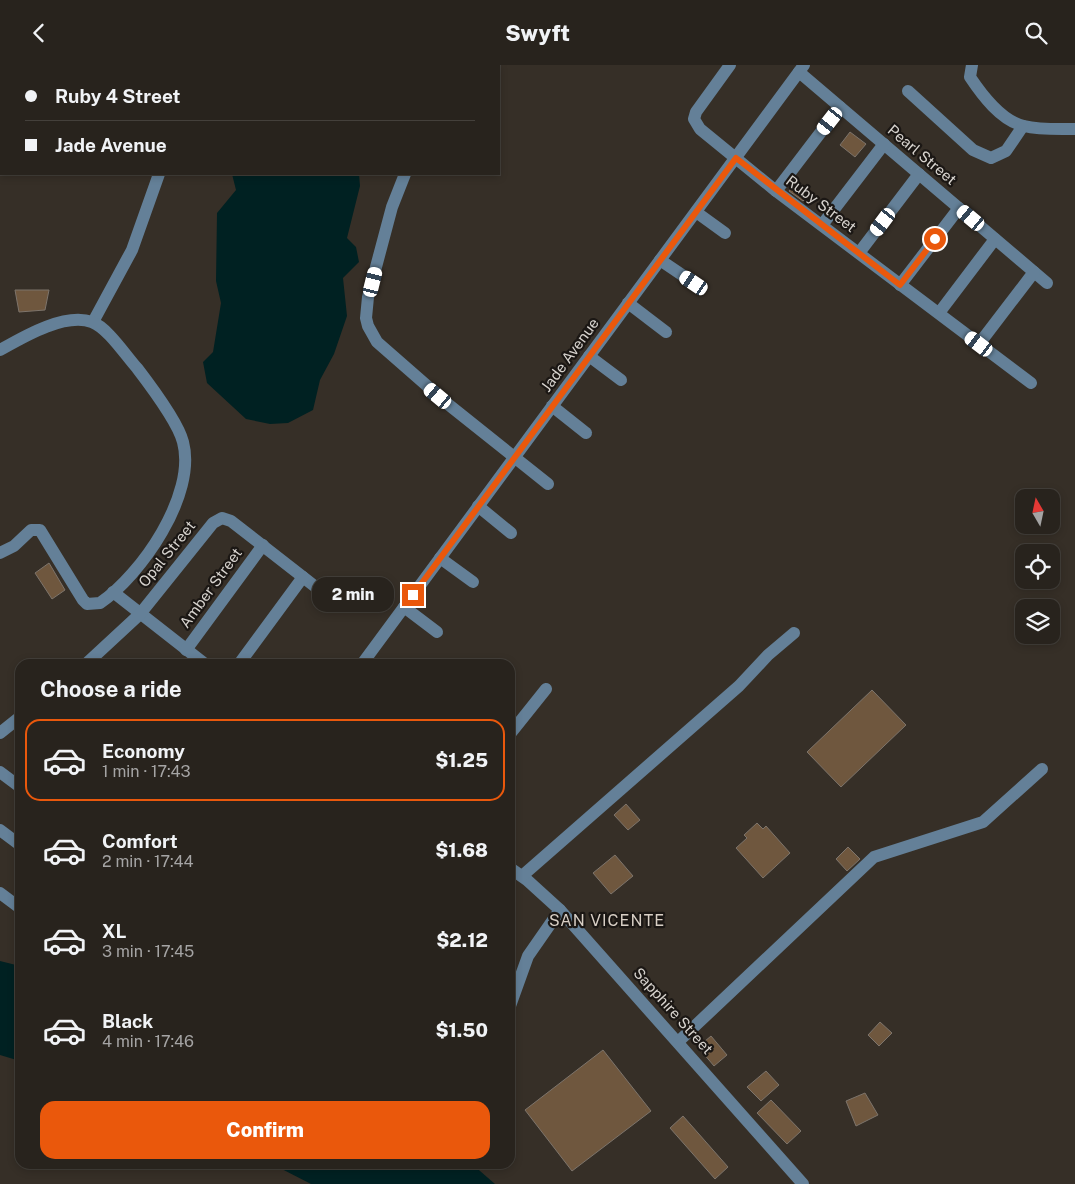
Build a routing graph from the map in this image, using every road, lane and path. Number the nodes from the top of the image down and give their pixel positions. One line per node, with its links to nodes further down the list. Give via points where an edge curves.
1 (730, 65): 9 (street, Ruby Street, via 702,101 694,119 700,129)
2 (972, 65): 6 (street, via 970,77 979,90 990,103)
3 (802, 69): 5 (street, Pearl Street); 9 (street, Jade Avenue)
4 (908, 91): 6 (street, via 973,150 991,158 1006,151)
5 (840, 107): 8 (street, Pearl Street); 13 (street)
6 (1023, 126): 7 (street)
7 (1075, 129)
8 (884, 144): 10 (street, Pearl Street); 16 (street)
9 (736, 158): 13 (street, Ruby Street); 15 (street, Jade Avenue)
10 (919, 174): 14 (street, Pearl Street); 19 (street)
11 (158, 175): 27 (street, via 132,250)
12 (405, 175): 36 (street, via 392,207 368,297 368,326 377,341 415,377)
13 (776, 191): 16 (street, Ruby Street)
14 (959, 208): 18 (street, Pearl Street); 24 (street)
15 (696, 212): 17 (street); 20 (street, Jade Avenue)
16 (822, 225): 19 (street, Ruby Street)
17 (725, 233)
18 (996, 239): 21 (street, Pearl Street); 26 (street)
19 (859, 253): 24 (street, Ruby Street)
20 (660, 260): 22 (street); 25 (street, Jade Avenue)
21 (1034, 272): 23 (street, Pearl Street); 29 (street)
22 (694, 283)
23 (1047, 283)
24 (900, 285): 26 (street, Ruby Street)
25 (628, 303): 28 (street); 31 (street, Jade Avenue)
26 (939, 313): 29 (street, Ruby Street)
27 (93, 322): 30 (street, via 58,323); 45 (street, via 144,377 179,433 185,459 184,480 167,521 150,549)
28 (666, 333)
29 (979, 344): 33 (street, Ruby Street)
30 (0, 350)
31 (589, 356): 32 (street); 34 (street, Jade Avenue)
32 (621, 380)
33 (1032, 383)
34 (552, 407): 35 (street); 36 (street, Jade Avenue)
35 (586, 433)
36 (514, 458): 37 (street); 38 (street, Jade Avenue)
37 (548, 484)
38 (478, 506): 39 (street); 42 (street, Jade Avenue)
39 (511, 533)
40 (262, 545): 43 (street); 48 (street, Opal Street, via 231,521 222,518 213,523); 51 (street, Amber Street)
41 (0, 553): 45 (street, via 14,546 31,529 40,530 87,604 100,603)
42 (440, 558): 44 (street); 47 (street, Jade Avenue)
43 (303, 577): 46 (street); 54 (street)
44 (472, 582)
45 (113, 592): 48 (street)
46 (326, 595)
47 (404, 607): 49 (street); 55 (street, Jade Avenue)
48 (140, 614): 51 (street); 52 (street, Opal Street)
49 (437, 632)
50 (794, 633): 66 (street, via 739,686)
51 (186, 649): 53 (street)
52 (94, 659)
53 (199, 659)
54 (244, 659)
55 (370, 659)
56 (546, 689): 58 (street)
57 (15, 725): 59 (street)
58 (515, 728)
59 (0, 733)
60 (1042, 769): 71 (street, via 983,822 874,857)
61 (0, 772): 62 (street)
62 (15, 783)
63 (0, 830): 64 (street)
64 (15, 841)
65 (515, 871): 66 (street, Sapphire Street)
66 (522, 876): 69 (street, Sapphire Street)
67 (0, 893): 68 (street)
68 (15, 904)
69 (560, 910): 70 (street, via 528,956); 71 (street, Sapphire Street)
70 (515, 992)
71 (679, 1041): 72 (street, Sapphire Street)
72 (803, 1184)

